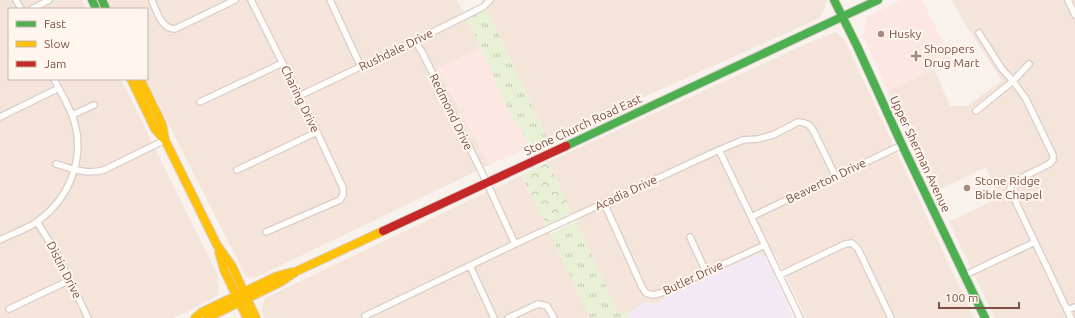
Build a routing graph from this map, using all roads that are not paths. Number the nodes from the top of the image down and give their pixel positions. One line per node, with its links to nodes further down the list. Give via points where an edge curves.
1 (49, 0): 10 (street)
2 (235, 0): 9 (street, via 175,29 170,29 162,23)
3 (251, 0): 15 (street, Charing Drive)
4 (331, 0): 17 (street)
5 (490, 0): 14 (street, Rushdale Drive, via 483,7)
6 (834, 0): 12 (main road, Upper Sherman Avenue)
7 (878, 0): 12 (main road, Stone Church Road East)
8 (1068, 0): 11 (street)
9 (152, 1)
10 (34, 8)
11 (1075, 15)
12 (842, 17): 31 (main road, Upper Sherman Avenue); 37 (main road, Stone Church Road East)
13 (980, 33): 21 (street)
14 (415, 41): 17 (street, Rushdale Drive); 37 (street, Redmond Drive)
15 (282, 63): 23 (street, Charing Drive); 24 (street)
16 (1029, 64): 21 (street)
17 (361, 67): 23 (street, Rushdale Drive)
18 (55, 80): 22 (street)
19 (131, 80): 30 (main road, via 155,128)
20 (140, 80): 30 (main road, via 162,124)
21 (1012, 81): 26 (street); 44 (street, via 1026,99 1053,154 1053,160 1049,164 1013,182 1010,188)
22 (59, 88): 27 (street); 28 (street)
23 (299, 96): 29 (street, Charing Drive)
24 (200, 102)
25 (94, 105): 27 (street)
26 (976, 111)
27 (72, 115): 34 (street, via 78,145)
28 (0, 116)
29 (317, 132): 35 (street); 41 (street, Charing Drive, via 343,188 343,195 340,200)
30 (165, 140): 34 (street, via 104,170 94,173); 52 (main road, via 217,245 232,266)
31 (902, 145): 36 (street, Beaverton Drive); 50 (main road, Upper Sherman Avenue)
32 (719, 150): 36 (street, Acadia Drive, via 743,140 773,135 798,122 804,123 813,130); 38 (street, Acadia Drive); 39 (street)
33 (56, 164): 34 (street)
34 (75, 169): 40 (street, via 69,186 56,205)
35 (237, 170)
36 (836, 176): 39 (street, Beaverton Drive)
37 (487, 183): 45 (street, Redmond Drive); 52 (main road, Stone Church Road East, via 297,271 277,276)
38 (604, 203): 45 (street, Acadia Drive); 48 (street, Butler Drive, via 646,293 661,293)
39 (751, 217): 46 (street)
40 (37, 222): 42 (street); 51 (street, Distin Drive)
41 (266, 232)
42 (1, 237)
43 (690, 237): 48 (street)
44 (1035, 242): 50 (street); 55 (street)
45 (515, 244): 47 (street, Acadia Drive)
46 (765, 245): 48 (street, Butler Drive); 49 (street)
47 (470, 266): 56 (street, Acadia Drive); 62 (street)
48 (706, 272)
49 (780, 275): 65 (street); 66 (street, via 852,243 858,249)
50 (965, 275): 67 (main road, Upper Sherman Avenue)
51 (70, 280): 54 (street); 57 (street, Distin Drive)
52 (241, 297): 58 (main road, Stone Church Road East, via 202,312); 59 (main road, Stone Church Road East); 60 (main road); 61 (main road)
53 (1075, 306): 55 (street)
54 (9, 309)
55 (1067, 310): 68 (street)
56 (364, 317)
57 (88, 318)
58 (194, 318)
59 (206, 318)
60 (247, 318)
61 (256, 318)
62 (494, 318)
63 (508, 318): 64 (street, via 538,304 547,306)
64 (554, 318)
65 (800, 318)
66 (891, 318)
67 (985, 318)
68 (1071, 318)

